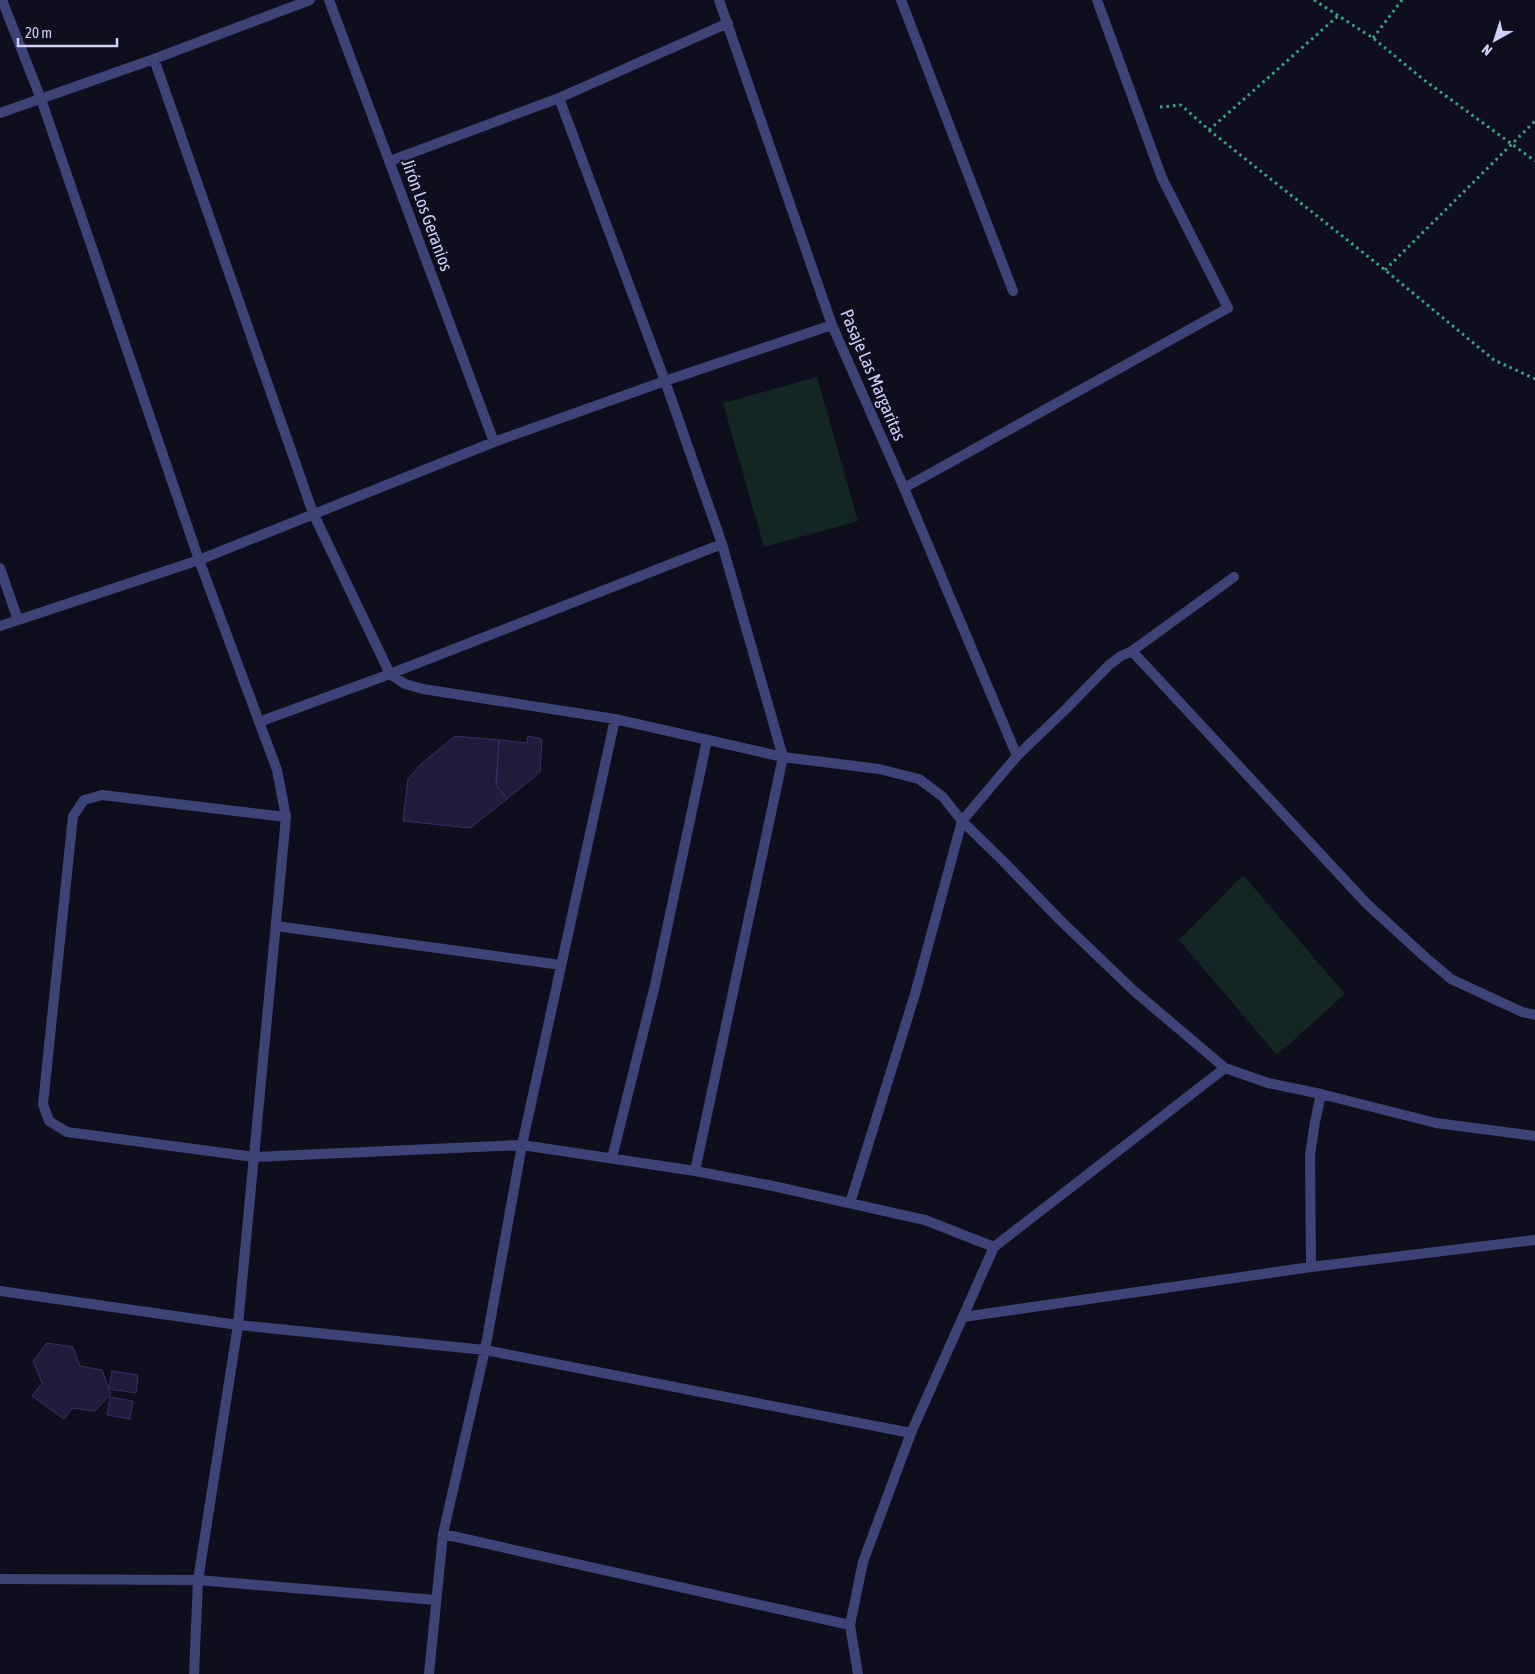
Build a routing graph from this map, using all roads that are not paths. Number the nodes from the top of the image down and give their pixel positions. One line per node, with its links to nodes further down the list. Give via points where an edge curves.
1 (2, 0): 10 (street)
2 (310, 0): 8 (street)
3 (329, 0): 12 (street, Jirón Los Geranios)
4 (719, 0): 7 (street, Pasaje Las Margaritas)
5 (901, 0): 13 (street)
6 (1097, 0): 17 (street, via 1162,178 1228,308)
7 (728, 23): 9 (street); 14 (street, Pasaje Las Margaritas)
8 (154, 59): 10 (street); 18 (street)
9 (559, 98): 12 (street); 15 (street)
10 (41, 99): 11 (street); 20 (street)
11 (0, 113)
12 (390, 161): 16 (street, Jirón Los Geranios)
13 (1013, 291)
14 (832, 325): 15 (street); 17 (street, Pasaje Las Margaritas)
15 (665, 381): 16 (street); 19 (street)
16 (494, 442): 18 (street)
17 (904, 488): 30 (street, Pasaje Las Margaritas)
18 (313, 513): 20 (street); 26 (street)
19 (722, 544): 26 (street); 31 (street)
20 (199, 560): 23 (street); 28 (street)
21 (0, 568): 23 (street)
22 (1234, 577): 25 (street)
23 (18, 620): 24 (street)
24 (0, 626)
25 (1132, 651): 30 (street, via 1109,665); 36 (street, via 1367,904 1424,957 1451,979)
26 (390, 674): 27 (street, via 405,684 423,689); 28 (street)
27 (615, 720): 29 (street); 35 (street)
28 (259, 722): 32 (street, via 277,770)
29 (707, 740): 31 (street); 42 (street, via 655,986)
30 (1017, 756): 33 (street)
31 (783, 757): 33 (street, via 879,769 919,779 943,797); 43 (street)
32 (286, 817): 34 (street); 41 (street, via 102,795 84,800 73,816 43,1104 49,1121 67,1132)
33 (962, 821): 37 (street, via 1134,991); 44 (street, via 915,994)
34 (276, 926): 35 (street); 41 (street)
35 (562, 965): 40 (street)
36 (1535, 1015)
37 (1225, 1068): 38 (street, via 1268,1083); 46 (street)
38 (1321, 1094): 39 (street, via 1436,1123); 47 (street, via 1310,1155)
39 (1535, 1136)
40 (522, 1145): 41 (street); 42 (street); 51 (street)
41 (254, 1157): 50 (street)
42 (612, 1158): 43 (street)
43 (695, 1171): 44 (street)
44 (850, 1203): 46 (street, via 926,1220)
45 (1535, 1240): 47 (street)
46 (994, 1247): 49 (street)
47 (1311, 1267): 49 (street)
48 (0, 1291): 50 (street)
49 (963, 1317): 52 (street)
50 (238, 1326): 51 (street); 55 (street)
51 (485, 1350): 52 (street); 53 (street)
52 (911, 1433): 57 (street, via 862,1562)
53 (443, 1534): 56 (street); 57 (street)
54 (0, 1579): 55 (street)
55 (198, 1580): 56 (street); 58 (street)
56 (436, 1600): 59 (street)
57 (850, 1625): 60 (street)
58 (194, 1674)
59 (428, 1674)
60 (858, 1674)

